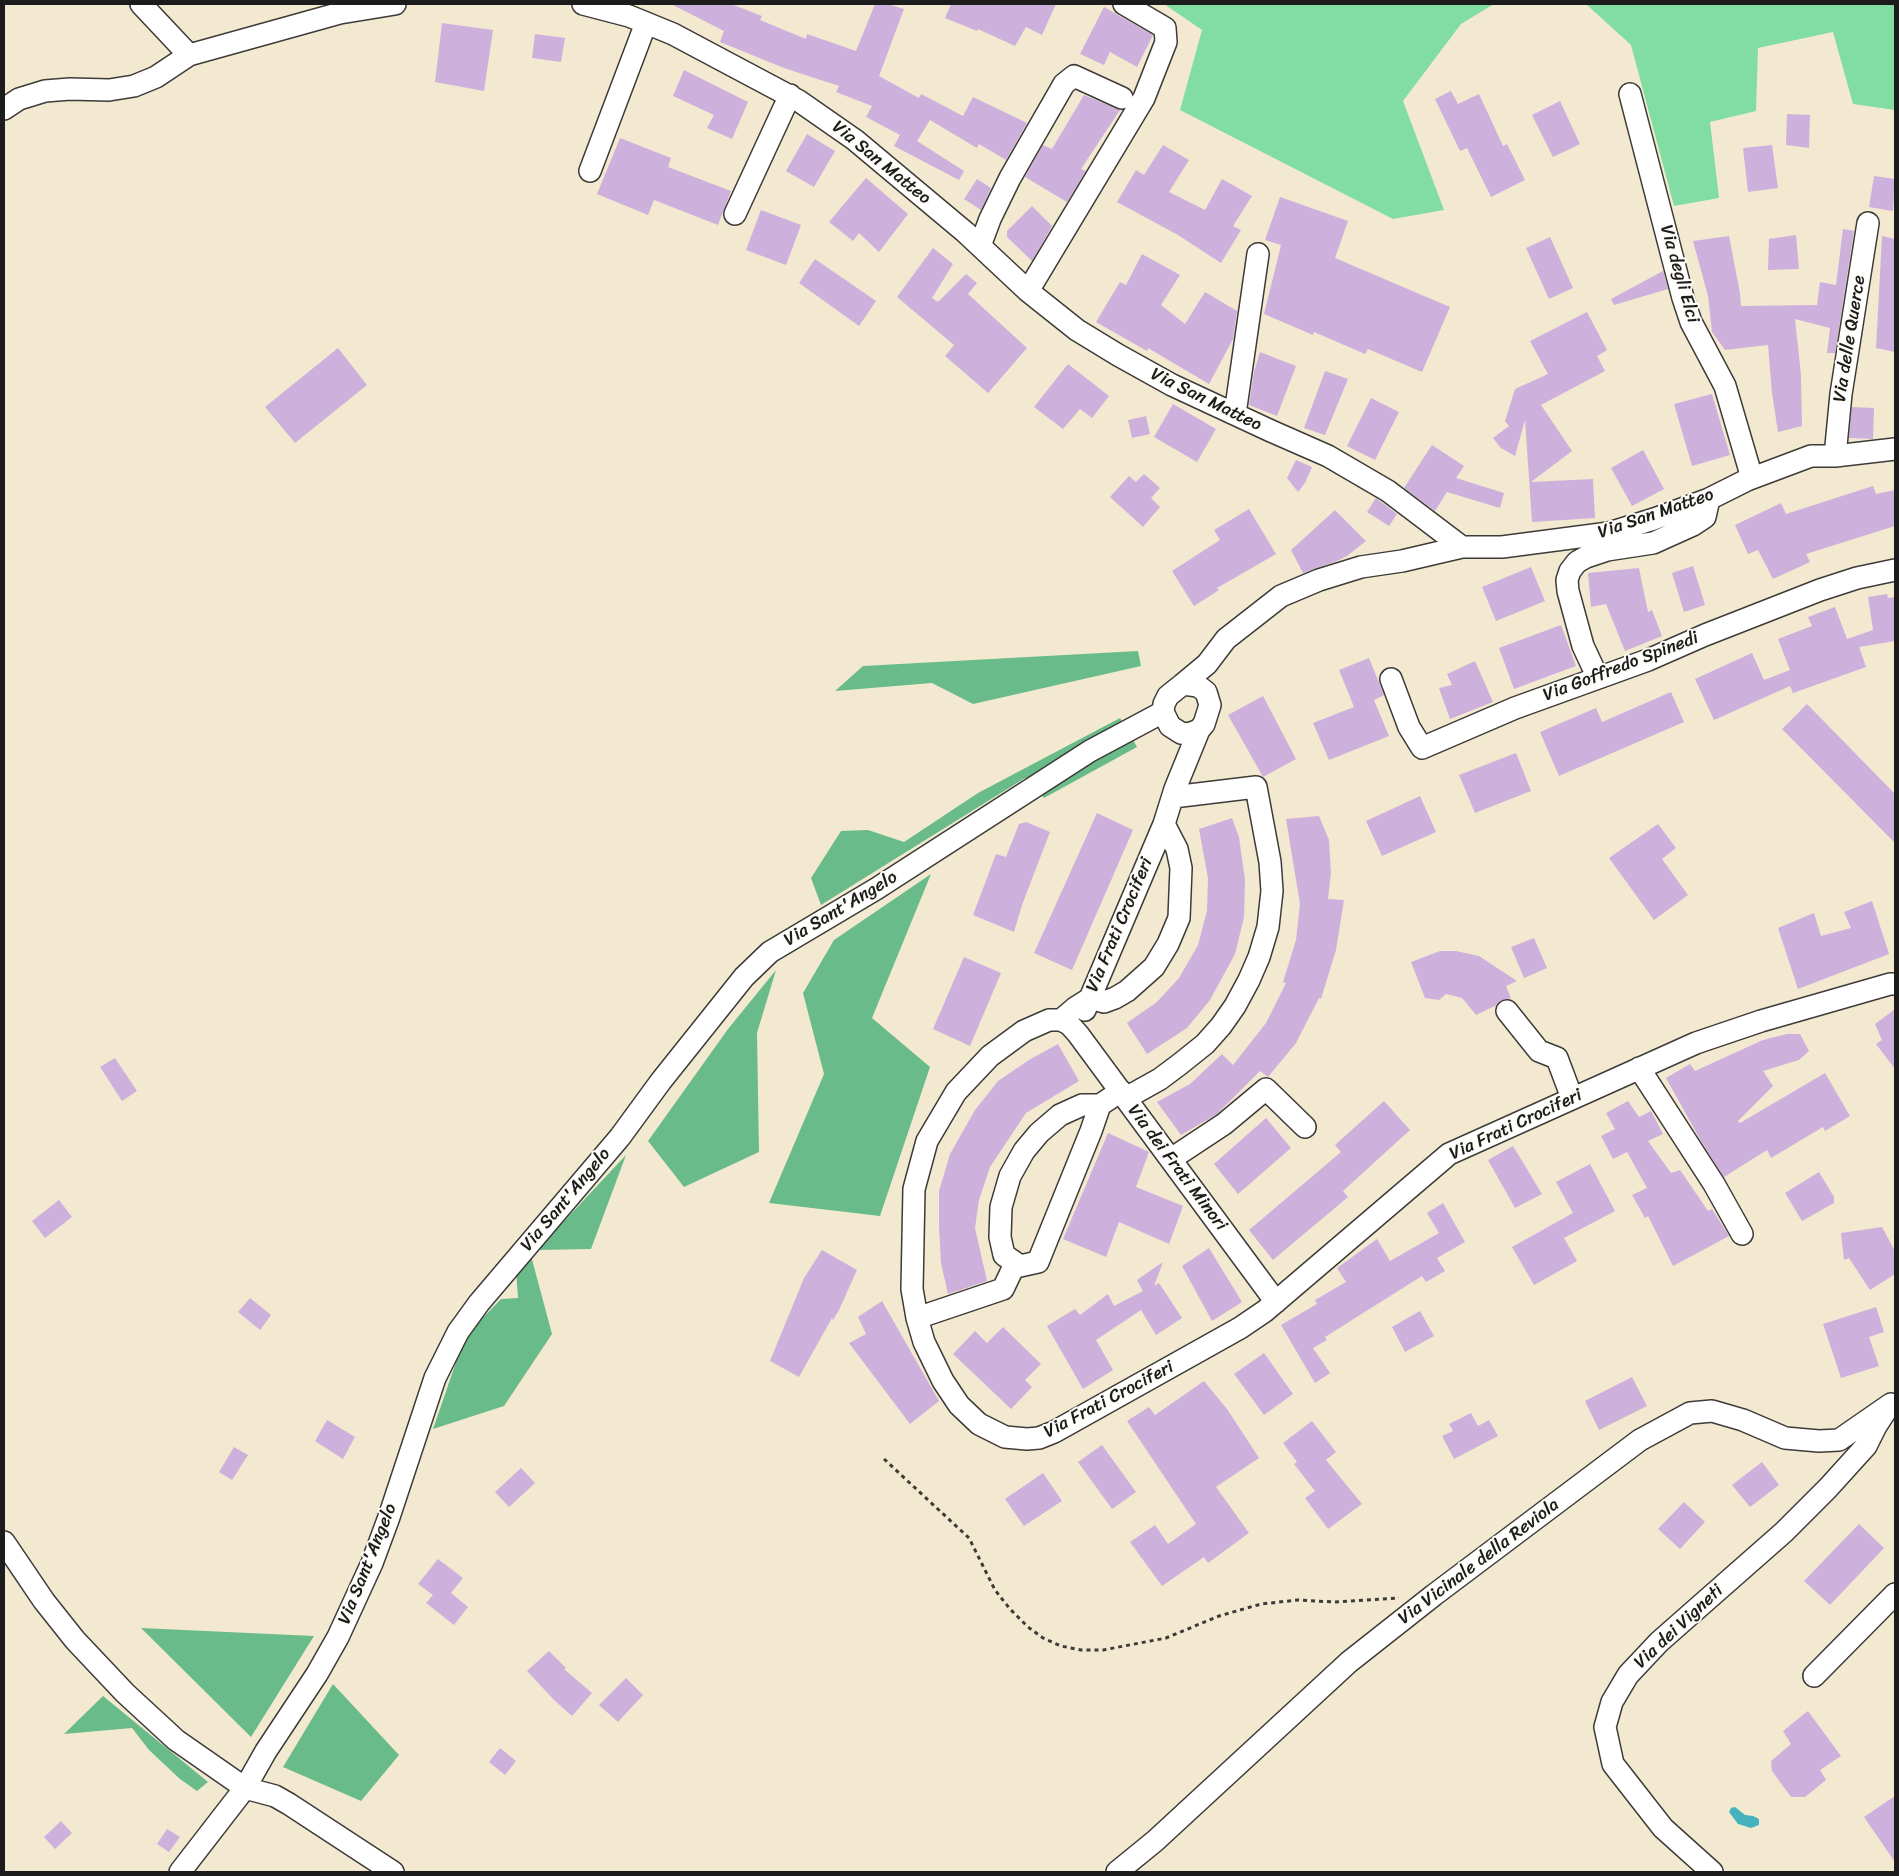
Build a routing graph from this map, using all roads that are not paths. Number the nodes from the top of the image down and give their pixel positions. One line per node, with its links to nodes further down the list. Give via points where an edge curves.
1 (141, 4): 6 (street)
2 (395, 4): 6 (street, via 340,13)
3 (583, 4): 5 (street, Via San Matteo)
4 (1124, 4): 16 (street, via 1165,28 1166,42 1144,98)
5 (646, 22): 8 (street, Via San Matteo); 11 (street)
6 (189, 55): 10 (street, via 156,77 134,86 109,90 45,91)
7 (1630, 94): 20 (street, Via degli Elci, via 1683,298 1691,322 1725,386)
8 (790, 95): 12 (street); 14 (street, Via San Matteo, via 855,140)
9 (1122, 98): 14 (street, via 1074,76 1064,84 1010,178)
10 (4, 109)
11 (590, 171)
12 (735, 214)
13 (1868, 223): 19 (street, Via delle Querce, via 1841,394)
14 (980, 246): 16 (street, Via San Matteo)
15 (1258, 254): 17 (street)
16 (1028, 291): 17 (street, Via San Matteo, via 1097,343 1157,377)
17 (1235, 414): 22 (street, Via San Matteo, via 1328,456 1361,475 1412,508)
18 (1895, 449): 19 (street, Via San Matteo)
19 (1835, 456): 20 (street, Via San Matteo, via 1811,456)
20 (1752, 478): 21 (street, Via San Matteo)
21 (1709, 498): 22 (street, Via San Matteo, via 1654,519 1592,536 1502,548); 25 (street, via 1705,517 1693,525 1653,543 1607,550 1586,557 1570,571 1568,591 1583,646)
22 (1462, 547): 24 (street, via 1361,567 1319,580 1281,596)
23 (1895, 570): 25 (street, Via Goffredo Spinedi, via 1820,590)
24 (1226, 639): 27 (street, via 1207,664); 28 (street, via 1214,665)
25 (1598, 678): 26 (street, Via Goffredo Spinedi, via 1515,708 1422,748 1409,727)
26 (1391, 679)
27 (1183, 684): 28 (street, via 1198,686); 29 (street, via 1168,696)
28 (1209, 697): 30 (street, via 1208,714)
29 (1167, 719): 30 (street, via 1181,734); 31 (street, via 1178,746); 54 (street, Via Sant'Angelo, via 1090,751 770,952 744,978 620,1137 458,1332 435,1378 381,1538 340,1631 317,1674)
30 (1199, 730): 31 (street, Via Frati Crociferi)
31 (1181, 776): 32 (street, Via Frati Crociferi)
32 (1173, 797): 33 (street, Via Frati Crociferi); 40 (street, via 1256,787 1270,862 1272,890 1268,927 1249,980 1221,1026 1205,1044 1160,1079)
33 (1164, 824): 35 (street, Via Frati Crociferi); 35 (street, via 1178,849 1182,895 1179,918 1154,967 1142,978 1115,998 1104,1002)
34 (1895, 984): 39 (street, Via Frati Crociferi, via 1761,1021 1696,1043)
35 (1091, 998): 37 (street, Via Frati Crociferi); 38 (street, via 1080,1020)
36 (1507, 1011): 41 (street, via 1539,1051 1557,1058)
37 (1061, 1020): 38 (street, Via dei Frati Minori); 48 (street, Via Frati Crociferi, via 1049,1020 1024,1031 990,1056 956,1092 927,1141 914,1189 912,1289)
38 (1078, 1034): 40 (street, Via dei Frati Minori)
39 (1639, 1068): 41 (street, Via Frati Crociferi); 45 (street, via 1714,1184)
40 (1123, 1095): 42 (street); 44 (street, Via dei Frati Minori)
41 (1572, 1098): 47 (street, Via Frati Crociferi, via 1449,1154)
42 (1100, 1105): 46 (street, via 1038,1262 1028,1266); 46 (street, via 1082,1105 1060,1115 1024,1151 1010,1176 1001,1207 1000,1237 1004,1255)
43 (1305, 1127): 44 (street, via 1266,1089 1224,1124)
44 (1171, 1159): 47 (street, Via dei Frati Minori)
45 (1742, 1234)
46 (1015, 1264): 48 (street, via 1003,1289)
47 (1276, 1302): 48 (street, Via Frati Crociferi, via 1206,1348 1054,1432 1027,1439 996,1433 979,1424 959,1405 937,1370)
48 (917, 1318)
49 (1893, 1401): 50 (street, Via Vicinale della Reviola); 57 (street, Via Vicinale della Reviola, via 1839,1440 1784,1438 1712,1410 1690,1413 1640,1440 1349,1662 1155,1841)
50 (1876, 1426): 58 (street, Via dei Vigneti, via 1866,1446 1828,1488 1784,1532 1659,1642 1628,1675 1612,1702 1605,1727 1613,1764 1663,1828)
51 (4, 1542): 54 (street, via 75,1640 125,1693 176,1740)
52 (1895, 1594): 53 (street)
53 (1814, 1676)
54 (245, 1788): 55 (street, Via Sant'Angelo); 56 (street, via 275,1796)
55 (180, 1872)
56 (393, 1872)
57 (1117, 1872)
58 (1712, 1872)

